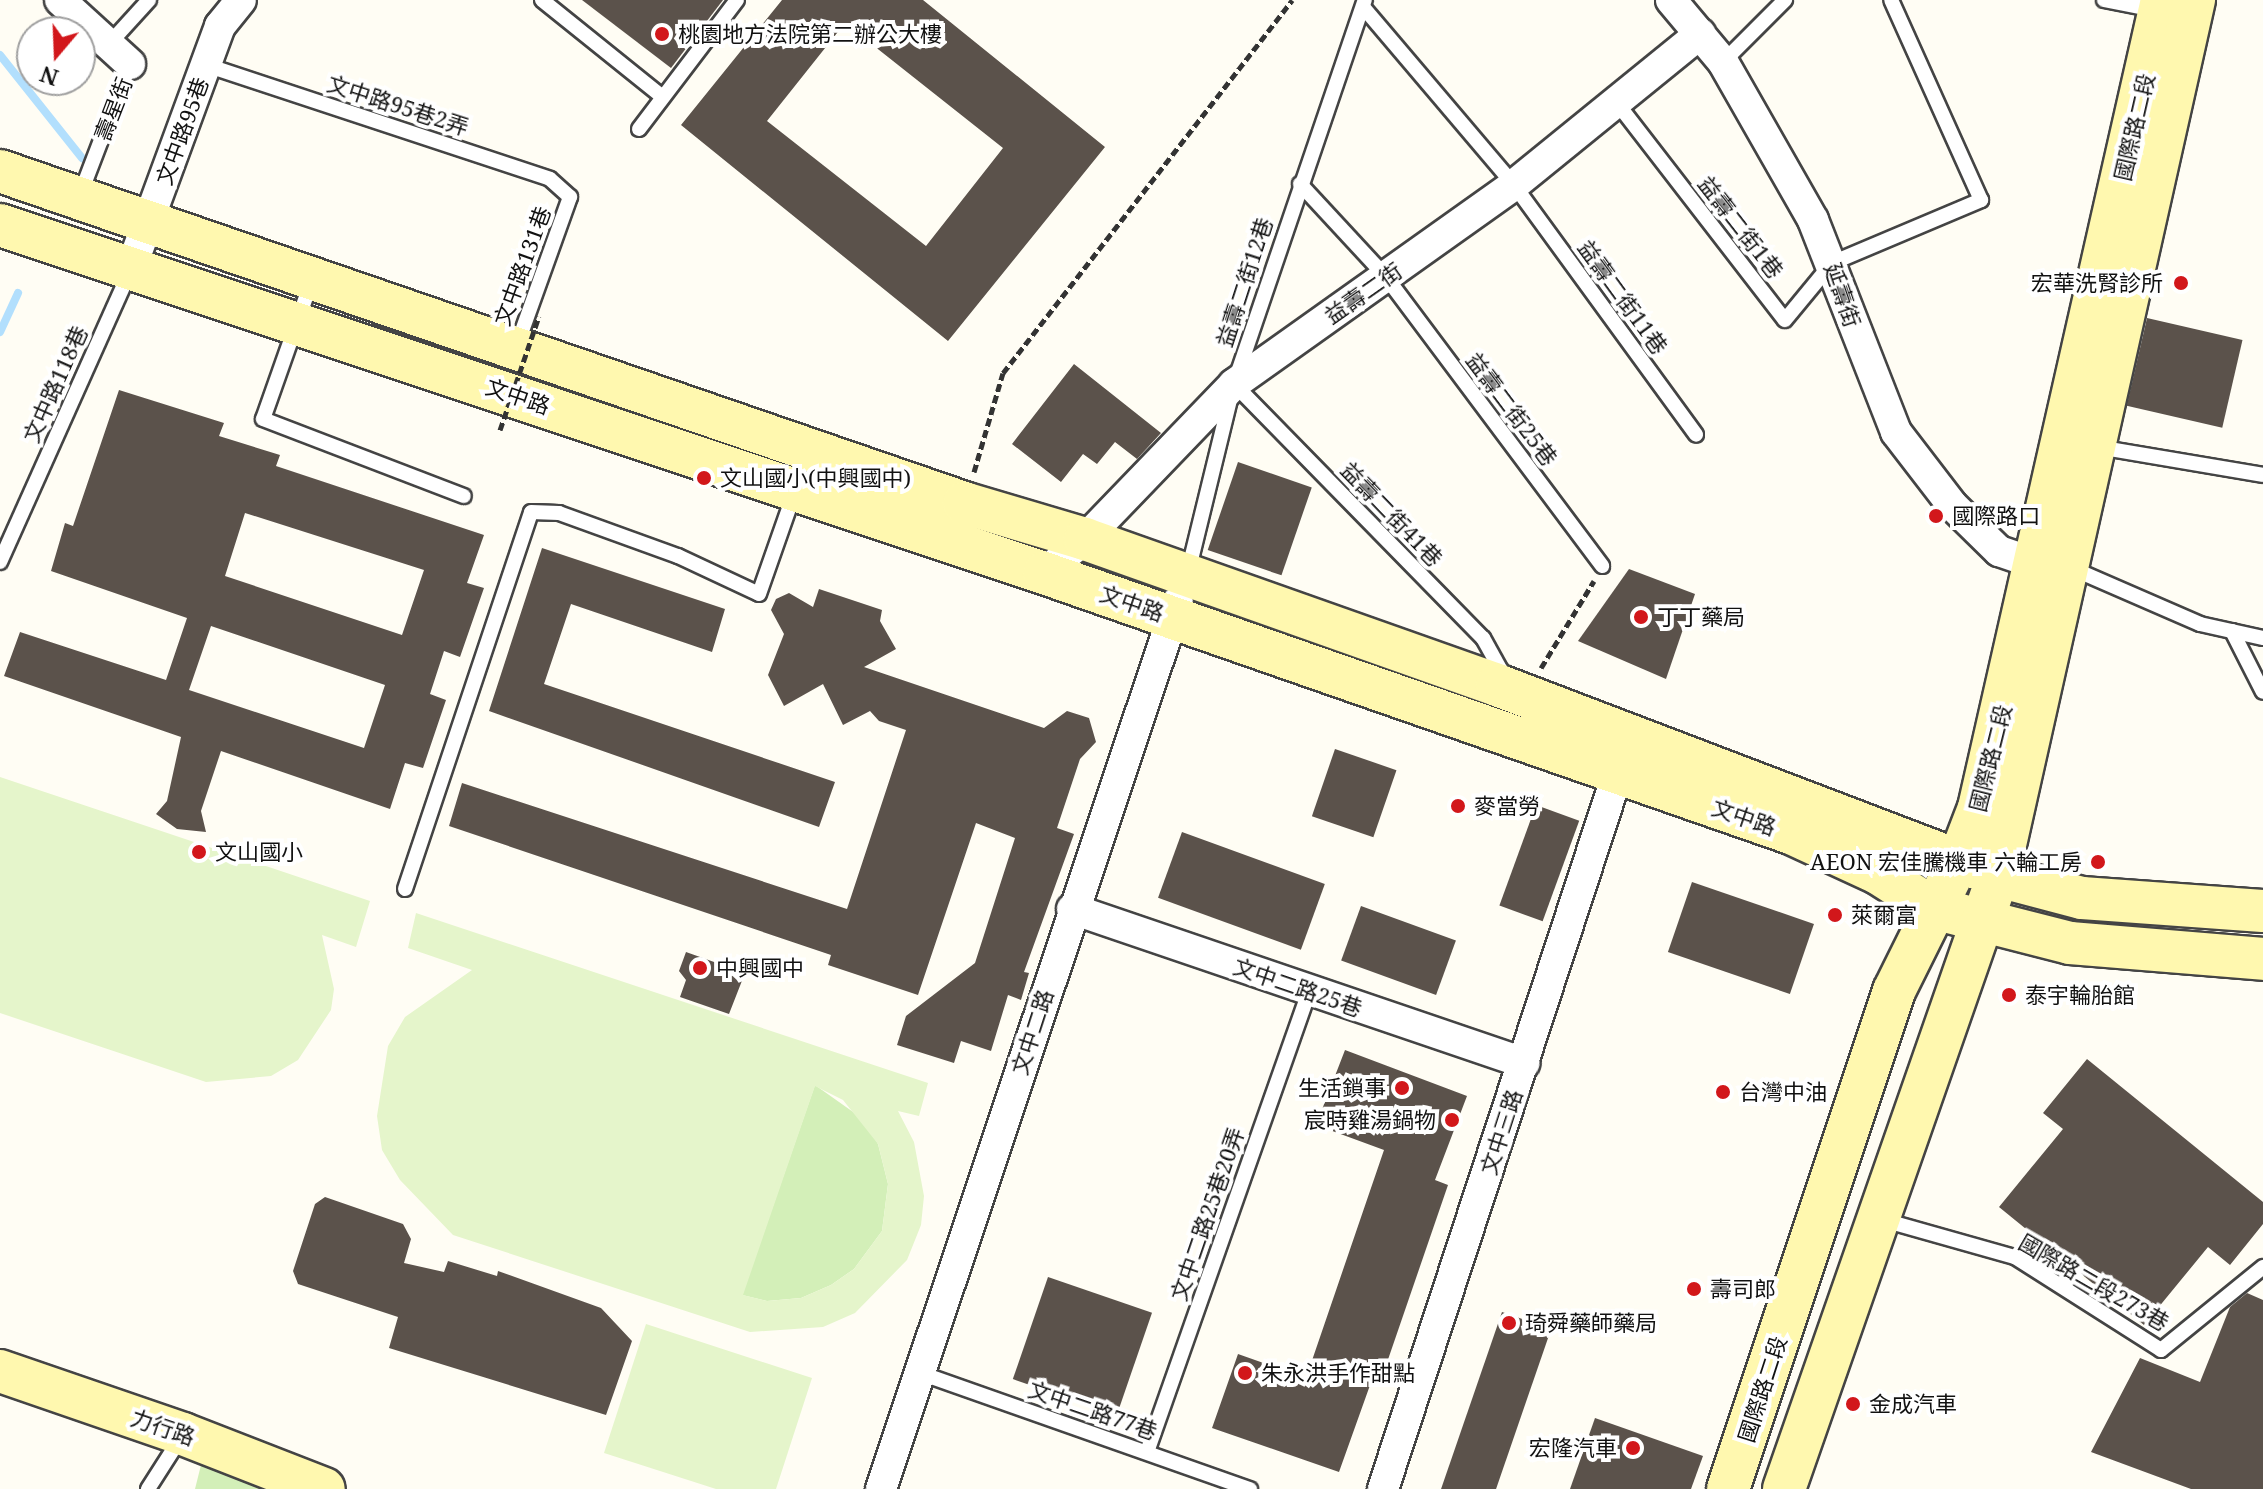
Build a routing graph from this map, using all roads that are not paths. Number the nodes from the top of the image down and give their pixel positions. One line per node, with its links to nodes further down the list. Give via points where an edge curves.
1 (60, 0): 13 (street, 壽星街)
2 (149, 0): 13 (lane)
3 (241, 0): 15 (street, 文中路95巷, via 220,26)
4 (542, 0): 16 (lane)
5 (737, 0): 16 (lane)
6 (1671, 0): 12 (street, 延壽街)
7 (1785, 0): 14 (lane)
8 (1891, 0): 26 (lane, via 1981,200)
9 (2104, 0): 11 (lane)
10 (1364, 4): 20 (lane, 益壽二街12巷); 21 (lane, 益壽二街12巷)
11 (2172, 4): 34 (street, 國際路二段)
12 (1700, 34): 14 (street, 延壽街); 17 (street, 益壽二街)
13 (119, 54): 22 (lane, 壽星街)
14 (1723, 62): 26 (street, 延壽街)
15 (206, 65): 23 (lane, 文中路95巷2弄, via 550,179); 24 (street, 文中路95巷)
16 (660, 95): 18 (lane)
17 (1617, 103): 21 (street, 益壽二街); 26 (lane, 益壽二街1巷, via 1785,320)
18 (639, 129)
19 (0, 171): 22 (street, 文中路)
20 (1300, 184): 28 (lane, 益壽二街25巷); 32 (lane, 益壽二街12巷)
21 (1514, 185): 28 (street, 益壽二街); 33 (lane, 益壽二街11巷)
22 (79, 197): 24 (street, 文中路)
23 (570, 197): 31 (lane, 文中路131巷)
24 (148, 220): 27 (street, 文中路95巷); 29 (street, 文中路)
25 (0, 225): 27 (street, 文中路)
26 (1832, 263): 40 (street, 延壽街, via 1896,432 1952,505 1999,551)
27 (131, 268): 30 (street, 文中路); 39 (lane, 文中路118巷)
28 (1386, 277): 32 (street, 益壽二街); 41 (lane, 益壽二街25巷)
29 (313, 279): 30 (lane); 31 (street, 文中路)
30 (296, 321): 35 (street, 文中路); 37 (lane, via 263,419)
31 (516, 349): 35 (street, 文中路)
32 (1234, 384): 38 (street, 益壽二街); 43 (lane, 益壽二街12巷); 47 (lane, 益壽二街41巷, via 1483,638)
33 (1696, 435)
34 (2080, 444): 36 (lane); 40 (street, 國際路二段)
35 (804, 469): 38 (street, 文中路, via 964,503); 42 (street, 文中路); 52 (lane, via 759,594 678,556 559,513 531,512)
36 (2263, 475)
37 (464, 496)
38 (1085, 539): 42 (street, 益壽二街); 43 (street, 文中路)
39 (0, 562)
40 (2053, 565): 45 (lane, via 2200,624); 50 (street, 國際路二段); 51 (street, 國際路二段)
41 (1602, 566)
42 (1044, 573): 44 (street, 文中路)
43 (1187, 576): 44 (street, 文中二路); 47 (street, 文中路)
44 (1172, 617): 49 (street, 文中路); 54 (street, 文中二路)
45 (2232, 631): 46 (lane); 48 (lane)
46 (2263, 638)
47 (1511, 690): 50 (street, 文中路)
48 (2263, 692)
49 (1617, 775): 53 (street, 文中路, via 1791,833 1878,873); 59 (street, 文中三路)
50 (1959, 860): 51 (street, 文中路); 53 (street, 國際路二段)
51 (1998, 876): 55 (street, 文中路, via 2082,898); 56 (street, 國際路二段)
52 (405, 889)
53 (1933, 908): 56 (street, 文中路); 71 (street, 國際路二段, via 1894,991)
54 (1072, 909): 58 (street, 文中二路25巷); 63 (street, 文中二路)
55 (2263, 911)
56 (1981, 923): 57 (street, 文中路, via 2070,943); 60 (street, 國際路二段)
57 (2263, 959)
58 (1309, 991): 59 (street, 文中二路25巷); 65 (lane, 文中二路25巷20弄)
59 (1524, 1063): 70 (street, 文中三路)
60 (1879, 1219): 61 (lane, 國際路二段273巷, via 2015,1257 2161,1350); 72 (street, 國際路二段)
61 (2263, 1267)
62 (0, 1371): 64 (street, 力行路)
63 (920, 1373): 65 (lane, 文中二路77巷); 68 (street, 文中二路)
64 (183, 1434): 66 (lane); 67 (street, 力行路)
65 (1147, 1452): 69 (lane, 文中二路77巷)
66 (148, 1489)
67 (324, 1489)
68 (881, 1489)
69 (1250, 1489)
70 (1383, 1489)
71 (1728, 1489)
72 (1784, 1489)

